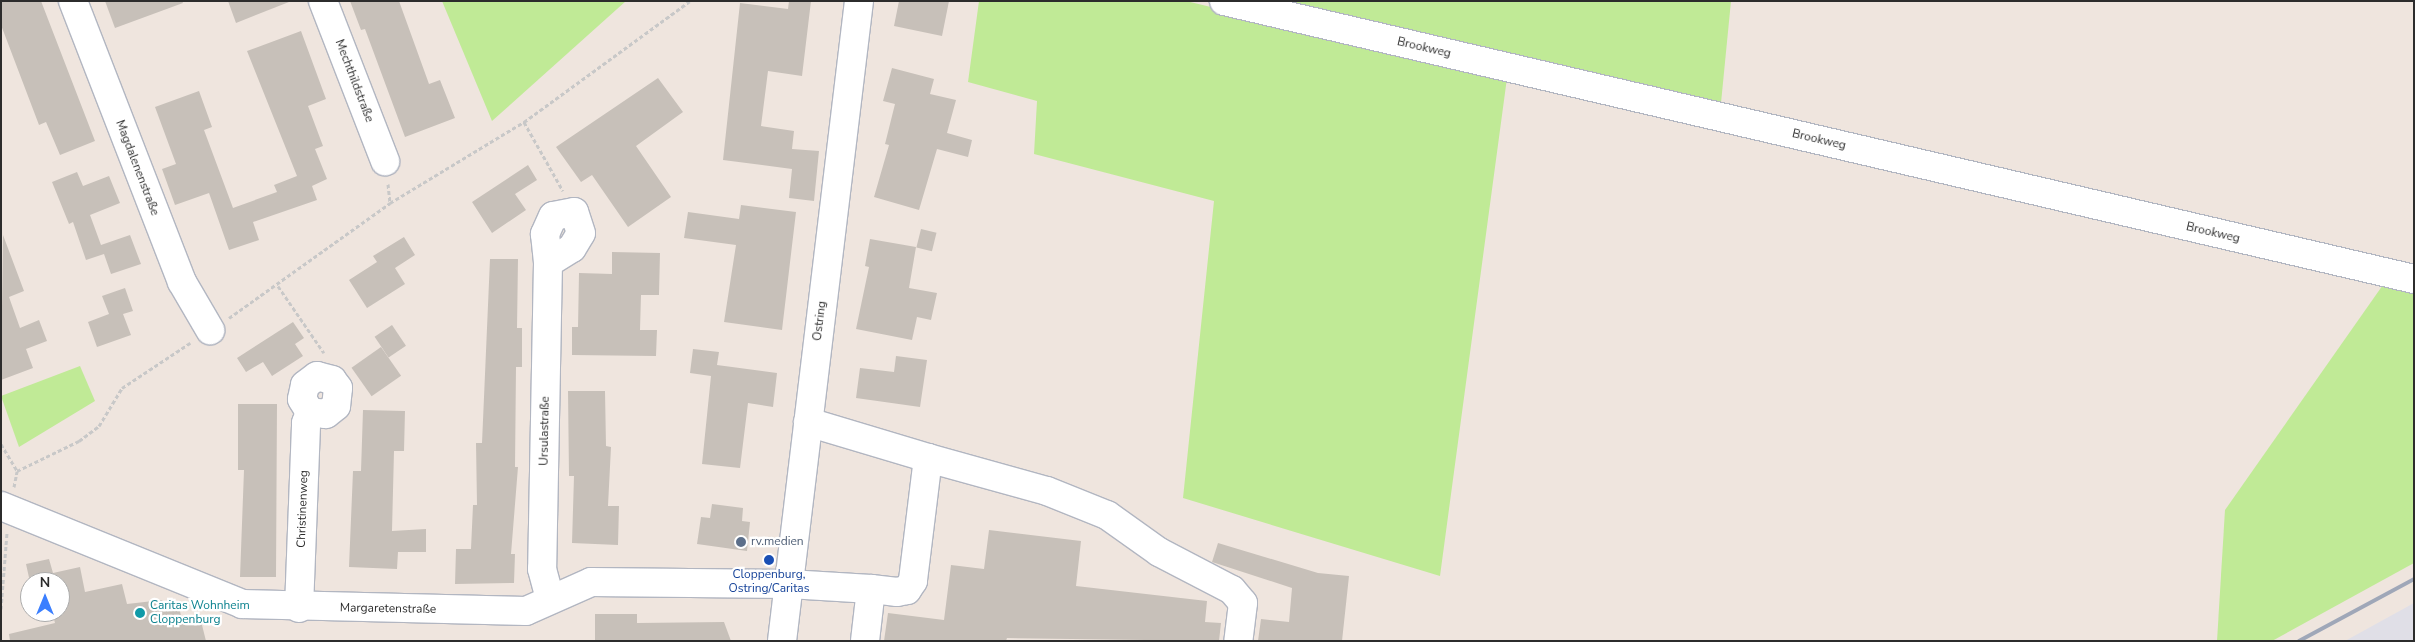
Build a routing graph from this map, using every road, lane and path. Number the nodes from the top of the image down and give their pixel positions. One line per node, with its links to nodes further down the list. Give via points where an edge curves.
1 (73, 1): 11 (street, Magdalenenstraße, via 182,282)
2 (323, 1): 7 (street, Mechthildstraße)
3 (690, 1): 6 (path)
4 (860, 1): 13 (street, Ostring)
5 (1224, 1): 9 (street, Brookweg)
6 (524, 122): 8 (path); 10 (path, via 390,203)
7 (385, 161)
8 (574, 212): 20 (street, Ursulastraße, via 553,216 545,234 548,264 542,569)
9 (2414, 279)
10 (278, 286): 11 (path); 12 (path)
11 (210, 330): 16 (path, via 122,388 98,426 78,441)
12 (327, 368): 21 (street, Christinenweg, via 305,385 302,399 310,412 306,424)
13 (808, 422): 15 (street); 18 (street, Ostring)
14 (1, 444): 16 (path)
15 (928, 458): 19 (street, Margaretenstraße, via 913,581 907,590 897,592); 25 (street, via 1047,491 1107,515 1159,552 1232,590 1243,602)
16 (17, 471): 17 (path)
17 (5, 507): 21 (street, Margaretenstraße, via 223,599 242,604); 22 (path)
18 (789, 584): 19 (street, Margaretenstraße); 20 (street, Margaretenstraße, via 591,582); 23 (street, Ostring)
19 (871, 589): 24 (street)
20 (550, 598): 21 (street, Margaretenstraße, via 526,611)
21 (299, 608)
22 (1, 610)
23 (782, 641)
24 (865, 641)
25 (1238, 641)

